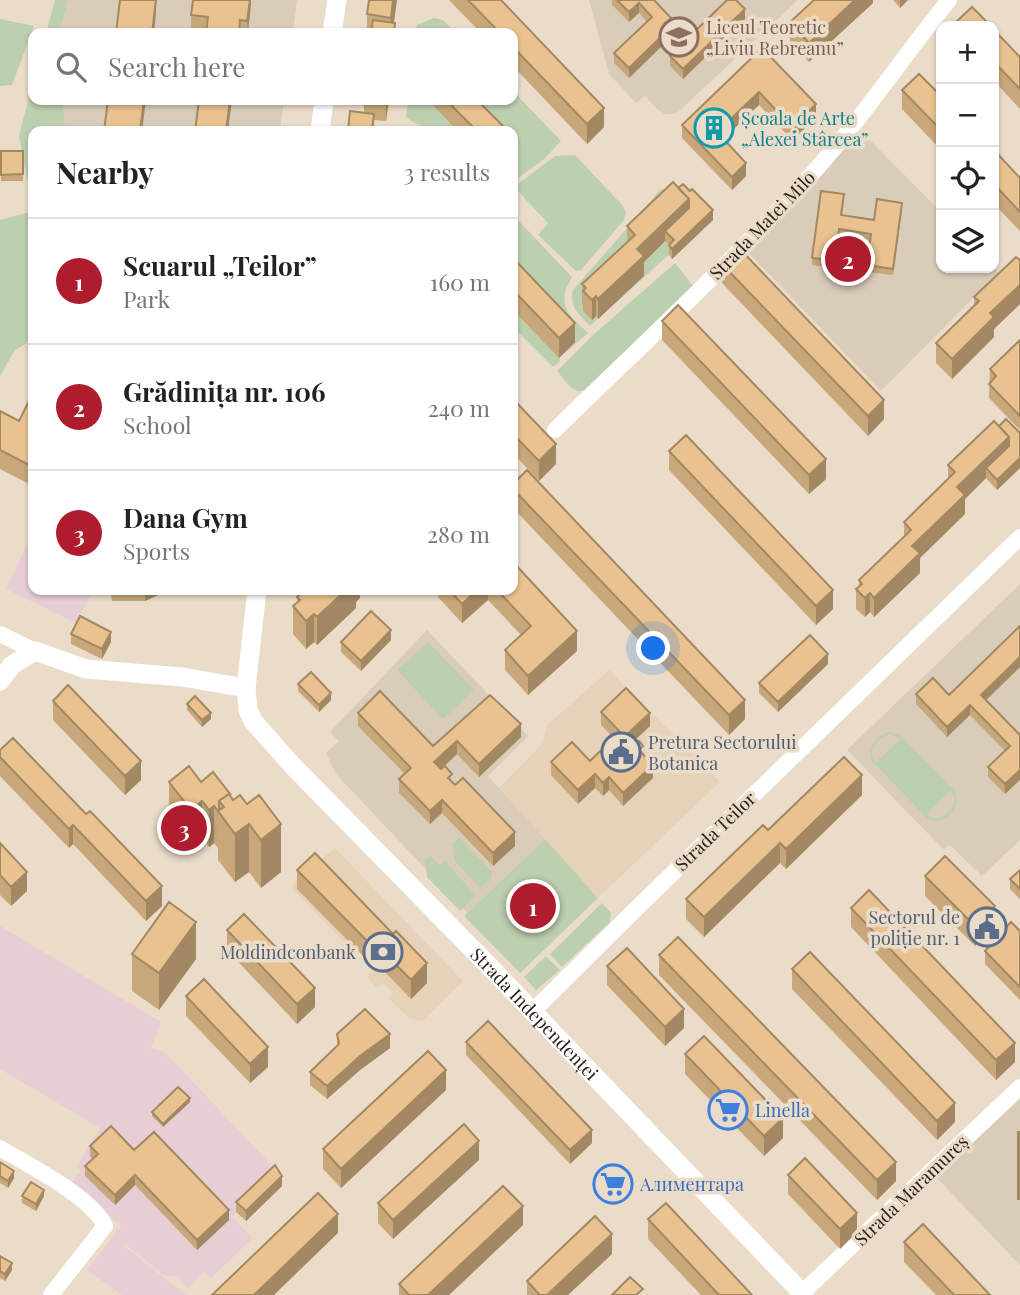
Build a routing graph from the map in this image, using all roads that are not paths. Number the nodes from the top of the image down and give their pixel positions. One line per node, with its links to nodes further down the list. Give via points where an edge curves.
1 (337, 0): 3 (main road)
2 (949, 0): 6 (street, Strada Matei Milo, via 811,175)
3 (333, 28)
4 (323, 105): 5 (main road)
5 (321, 126)
6 (555, 430)
7 (1020, 537): 13 (street, Strada Teilor)
8 (256, 595): 12 (main road, Strada Independenței)
9 (0, 634): 10 (street)
10 (36, 651): 11 (main road, via 12,665); 12 (main road, via 86,669)
11 (0, 681)
12 (246, 688): 13 (main road, Strada Independenței, via 248,710 262,733)
13 (533, 1011): 16 (main road, Strada Independenței)
14 (1020, 1087): 16 (street, Strada Maramureș)
15 (0, 1148): 17 (street, via 79,1197 105,1226)
16 (803, 1294)
17 (51, 1295)

